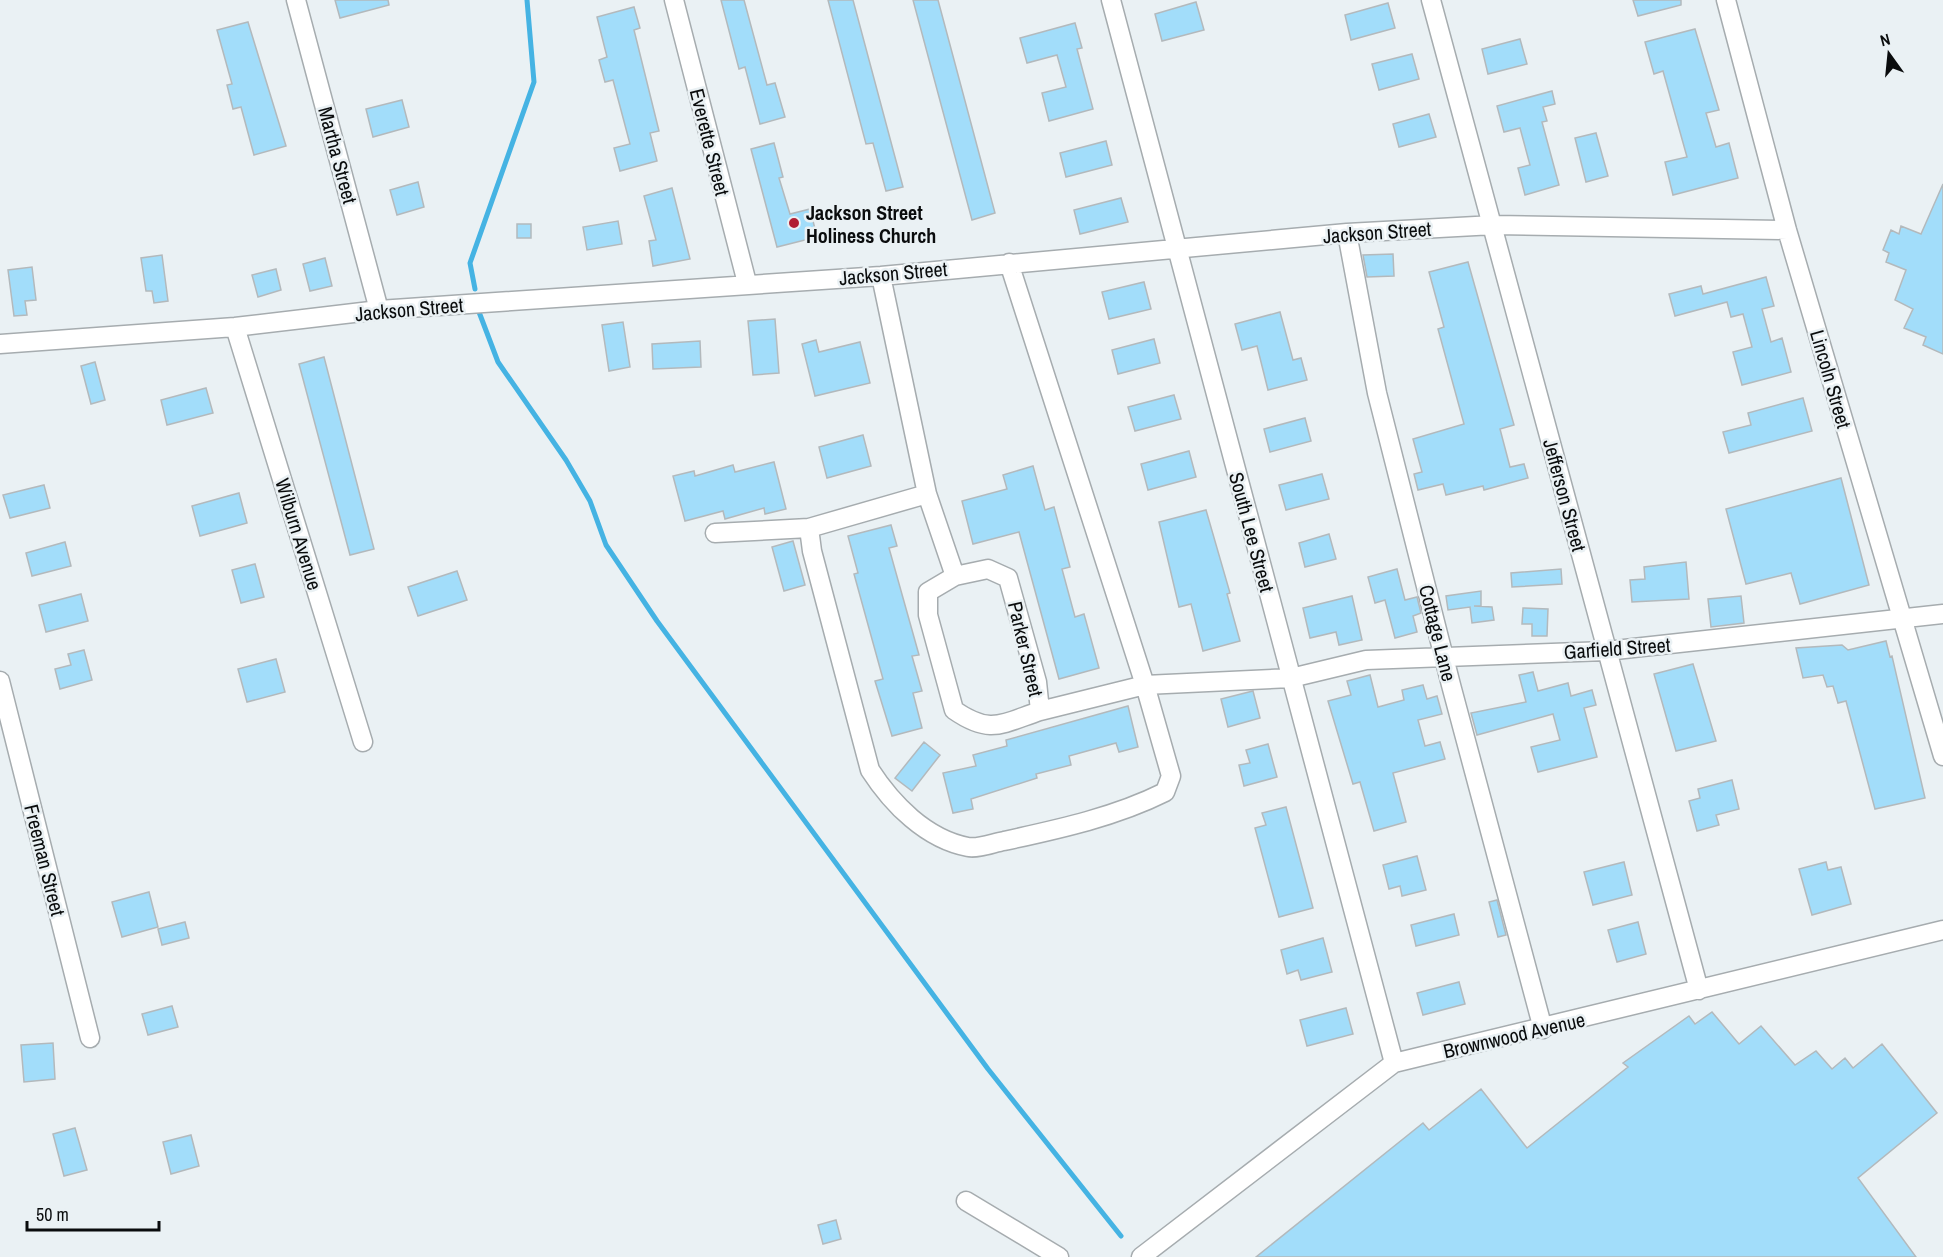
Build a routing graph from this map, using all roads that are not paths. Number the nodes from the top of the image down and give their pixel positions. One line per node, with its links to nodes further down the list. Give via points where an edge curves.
1 (296, 0): 13 (street, Martha Street)
2 (674, 0): 12 (street, Everette Street)
3 (1111, 0): 9 (street, South Lee Street)
4 (1431, 0): 6 (street, Jefferson Street)
5 (1726, 0): 7 (street, Lincoln Street)
6 (1494, 225): 7 (street, Jackson Street); 8 (street, Jackson Street); 22 (street, Jefferson Street)
7 (1788, 230): 21 (street, Lincoln Street)
8 (1347, 233): 9 (street, Jackson Street); 23 (street, Cottage Lane, via 1377,393)
9 (1176, 247): 10 (street, Jackson Street); 24 (street, South Lee Street)
10 (1009, 263): 11 (street, Jackson Street); 26 (street)
11 (880, 276): 12 (street, Jackson Street); 16 (street)
12 (747, 283): 13 (street, Jackson Street)
13 (379, 310): 14 (street, Jackson Street)
14 (235, 327): 15 (street, Jackson Street); 28 (street, Wilburn Avenue)
15 (0, 344)
16 (927, 494): 17 (street); 19 (street)
17 (809, 528): 18 (street); 26 (street, via 870,770 888,796 936,837 970,847 1058,830 1138,806 1165,792 1171,776)
18 (715, 533)
19 (955, 576): 27 (street, Parker Street, via 988,569 1008,578 1037,682); 27 (street, Parker Street, via 928,592 928,615 954,710 971,722 990,727)
20 (1943, 614): 21 (street, Garfield Street)
21 (1902, 620): 22 (street, Garfield Street); 29 (street, Lincoln Street)
22 (1606, 651): 23 (street, Garfield Street); 31 (street, Jefferson Street)
23 (1443, 657): 24 (street, Garfield Street, via 1366,660); 32 (street, Cottage Lane)
24 (1291, 678): 26 (street, Garfield Street); 34 (street, South Lee Street)
25 (0, 681): 33 (street, Freeman Street)
26 (1145, 685): 27 (street, Garfield Street)
27 (1040, 711)
28 (363, 742)
29 (1943, 756)
30 (1943, 930): 31 (street, Brownwood Avenue)
31 (1699, 990): 32 (street, Brownwood Avenue)
32 (1543, 1029): 34 (street, Brownwood Avenue)
33 (90, 1038)
34 (1394, 1063): 37 (street, Brownwood Avenue)
35 (966, 1201): 36 (street)
36 (1059, 1257)
37 (1141, 1257)

